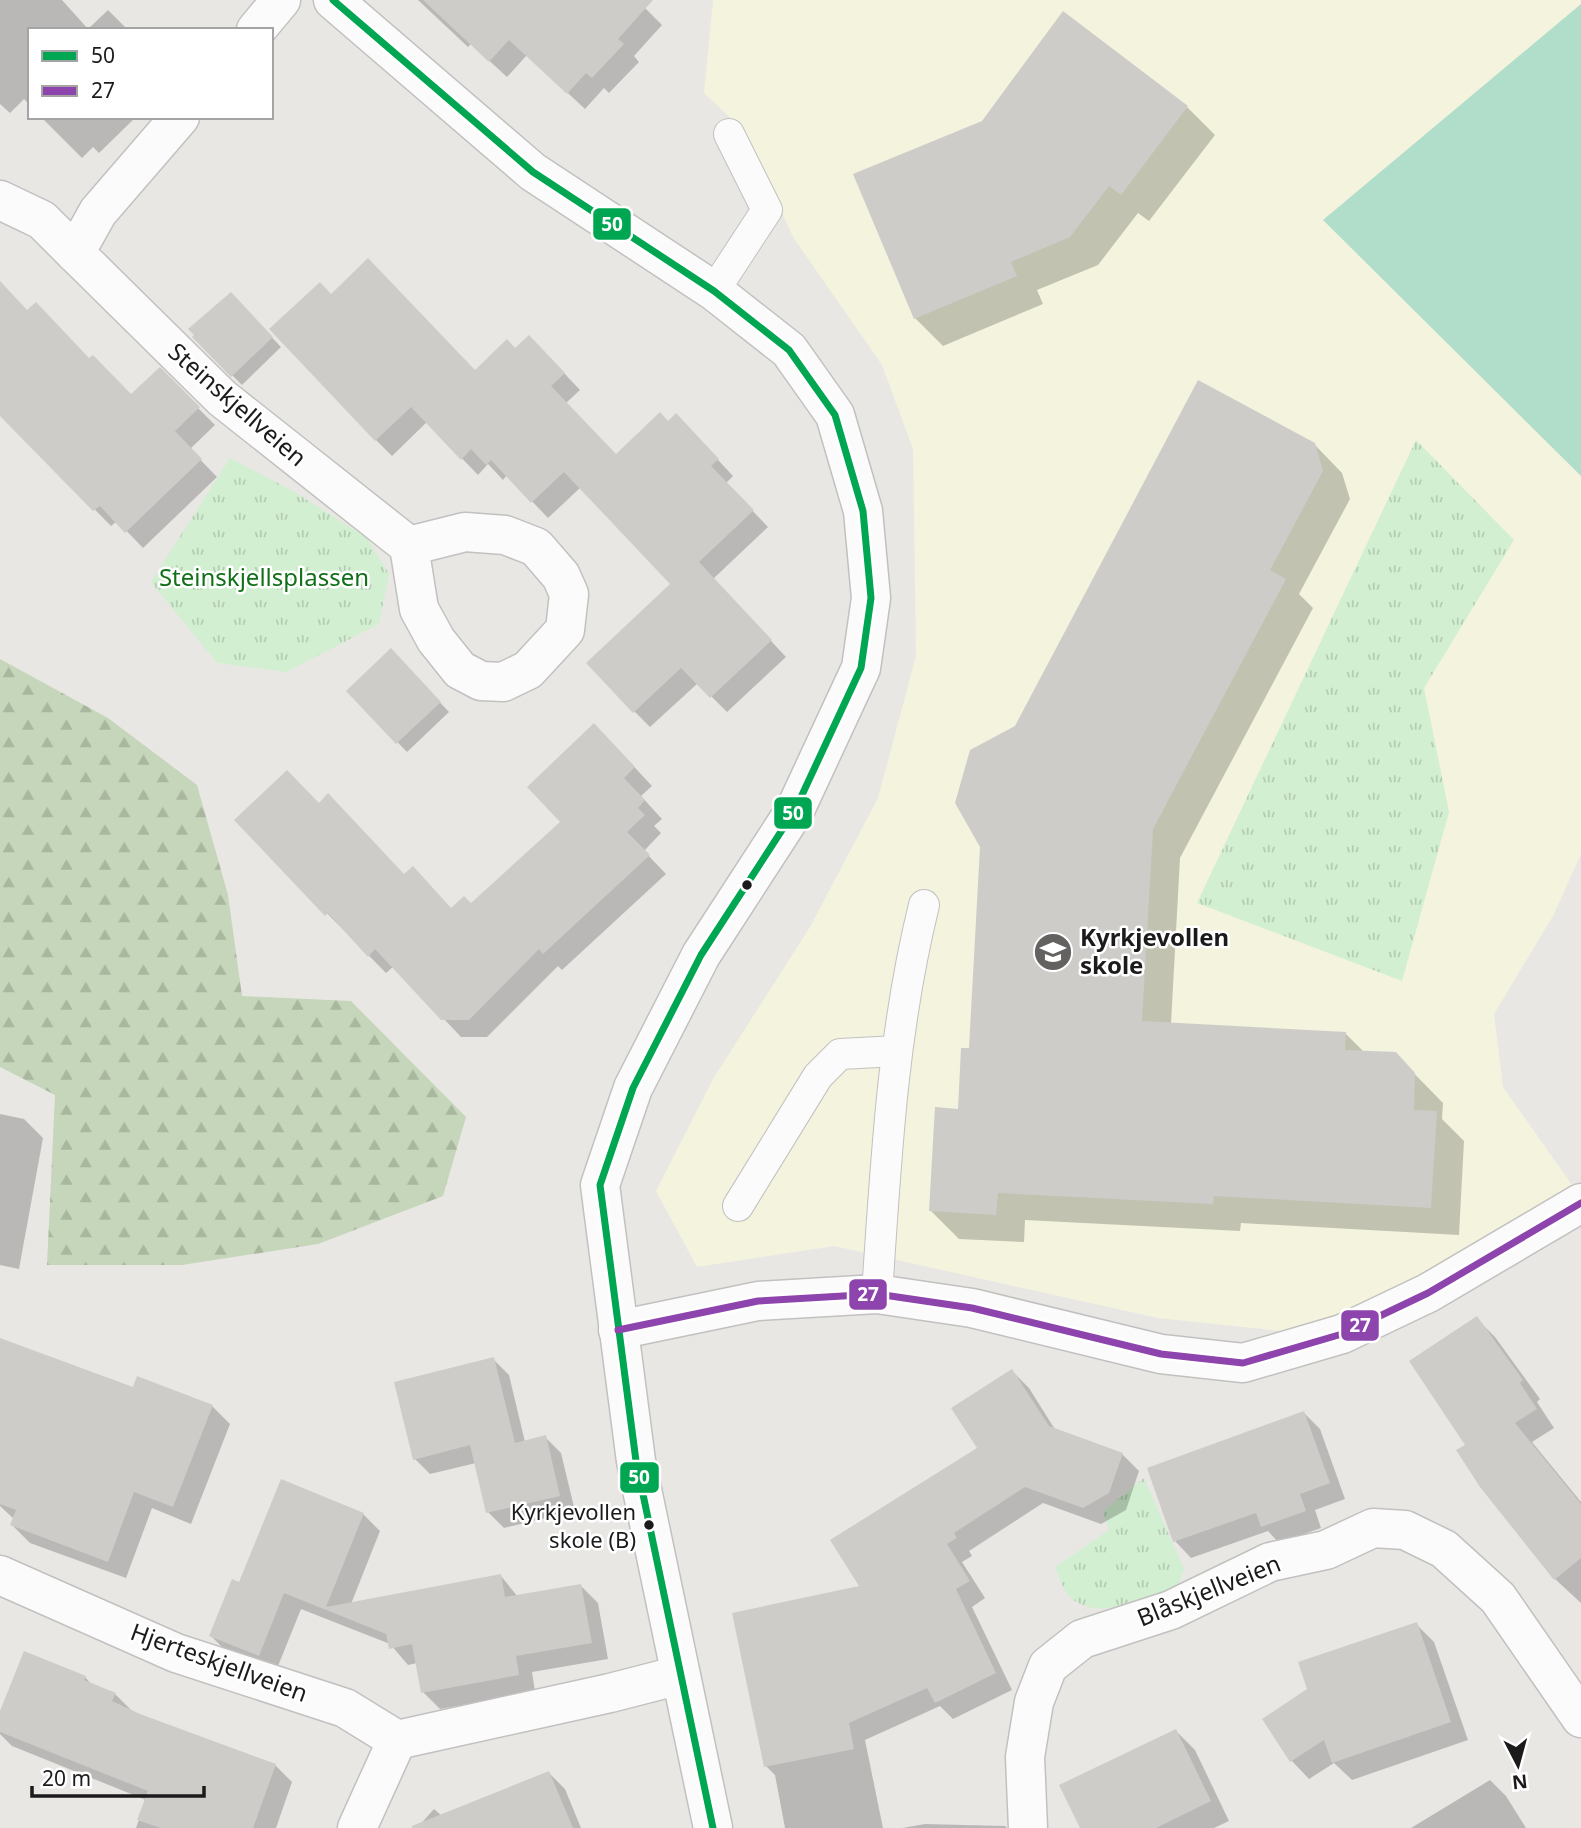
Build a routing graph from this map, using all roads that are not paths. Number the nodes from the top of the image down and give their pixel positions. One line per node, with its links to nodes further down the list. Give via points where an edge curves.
1 (281, 0): 3 (street)
2 (333, 0): 10 (street, via 533,172)
3 (258, 28)
4 (178, 119): 7 (street)
5 (729, 134): 10 (lane, via 767,210)
6 (0, 200): 8 (street, Steinskjellveien)
7 (98, 212): 8 (street); 9 (street)
8 (42, 220): 9 (street, Steinskjellveien)
9 (75, 253): 11 (street, Steinskjellveien, via 222,398)
10 (714, 291): 17 (street, via 789,350 835,415 863,511 871,598 861,667 795,810 701,955 628,1100 600,1185)
11 (409, 546): 11 (street, via 465,532 505,535 536,547 561,576 569,594 565,630 528,670 503,682 481,681 460,670 419,609)
12 (924, 905): 13 (lane, via 906,978)
13 (897, 1051): 15 (lane, via 840,1054 818,1076); 16 (lane)
14 (1581, 1203): 16 (street, via 1428,1293 1342,1334 1243,1363 1161,1354 972,1308)
15 (738, 1206)
16 (877, 1294): 17 (street, via 758,1301)
17 (618, 1330): 19 (street, via 636,1461)
18 (0, 1575): 21 (street, Hjerteskjellveien, via 176,1653 345,1708)
19 (680, 1675): 21 (street); 23 (street)
20 (1581, 1718): 24 (street, Blåskjellveien, via 1498,1598 1444,1549 1405,1531 1373,1528 1326,1550 1270,1562 1171,1609 1082,1639 1048,1666 1034,1702 1025,1757)
21 (397, 1740): 22 (street)
22 (357, 1828)
23 (713, 1828)
24 (1028, 1828)

